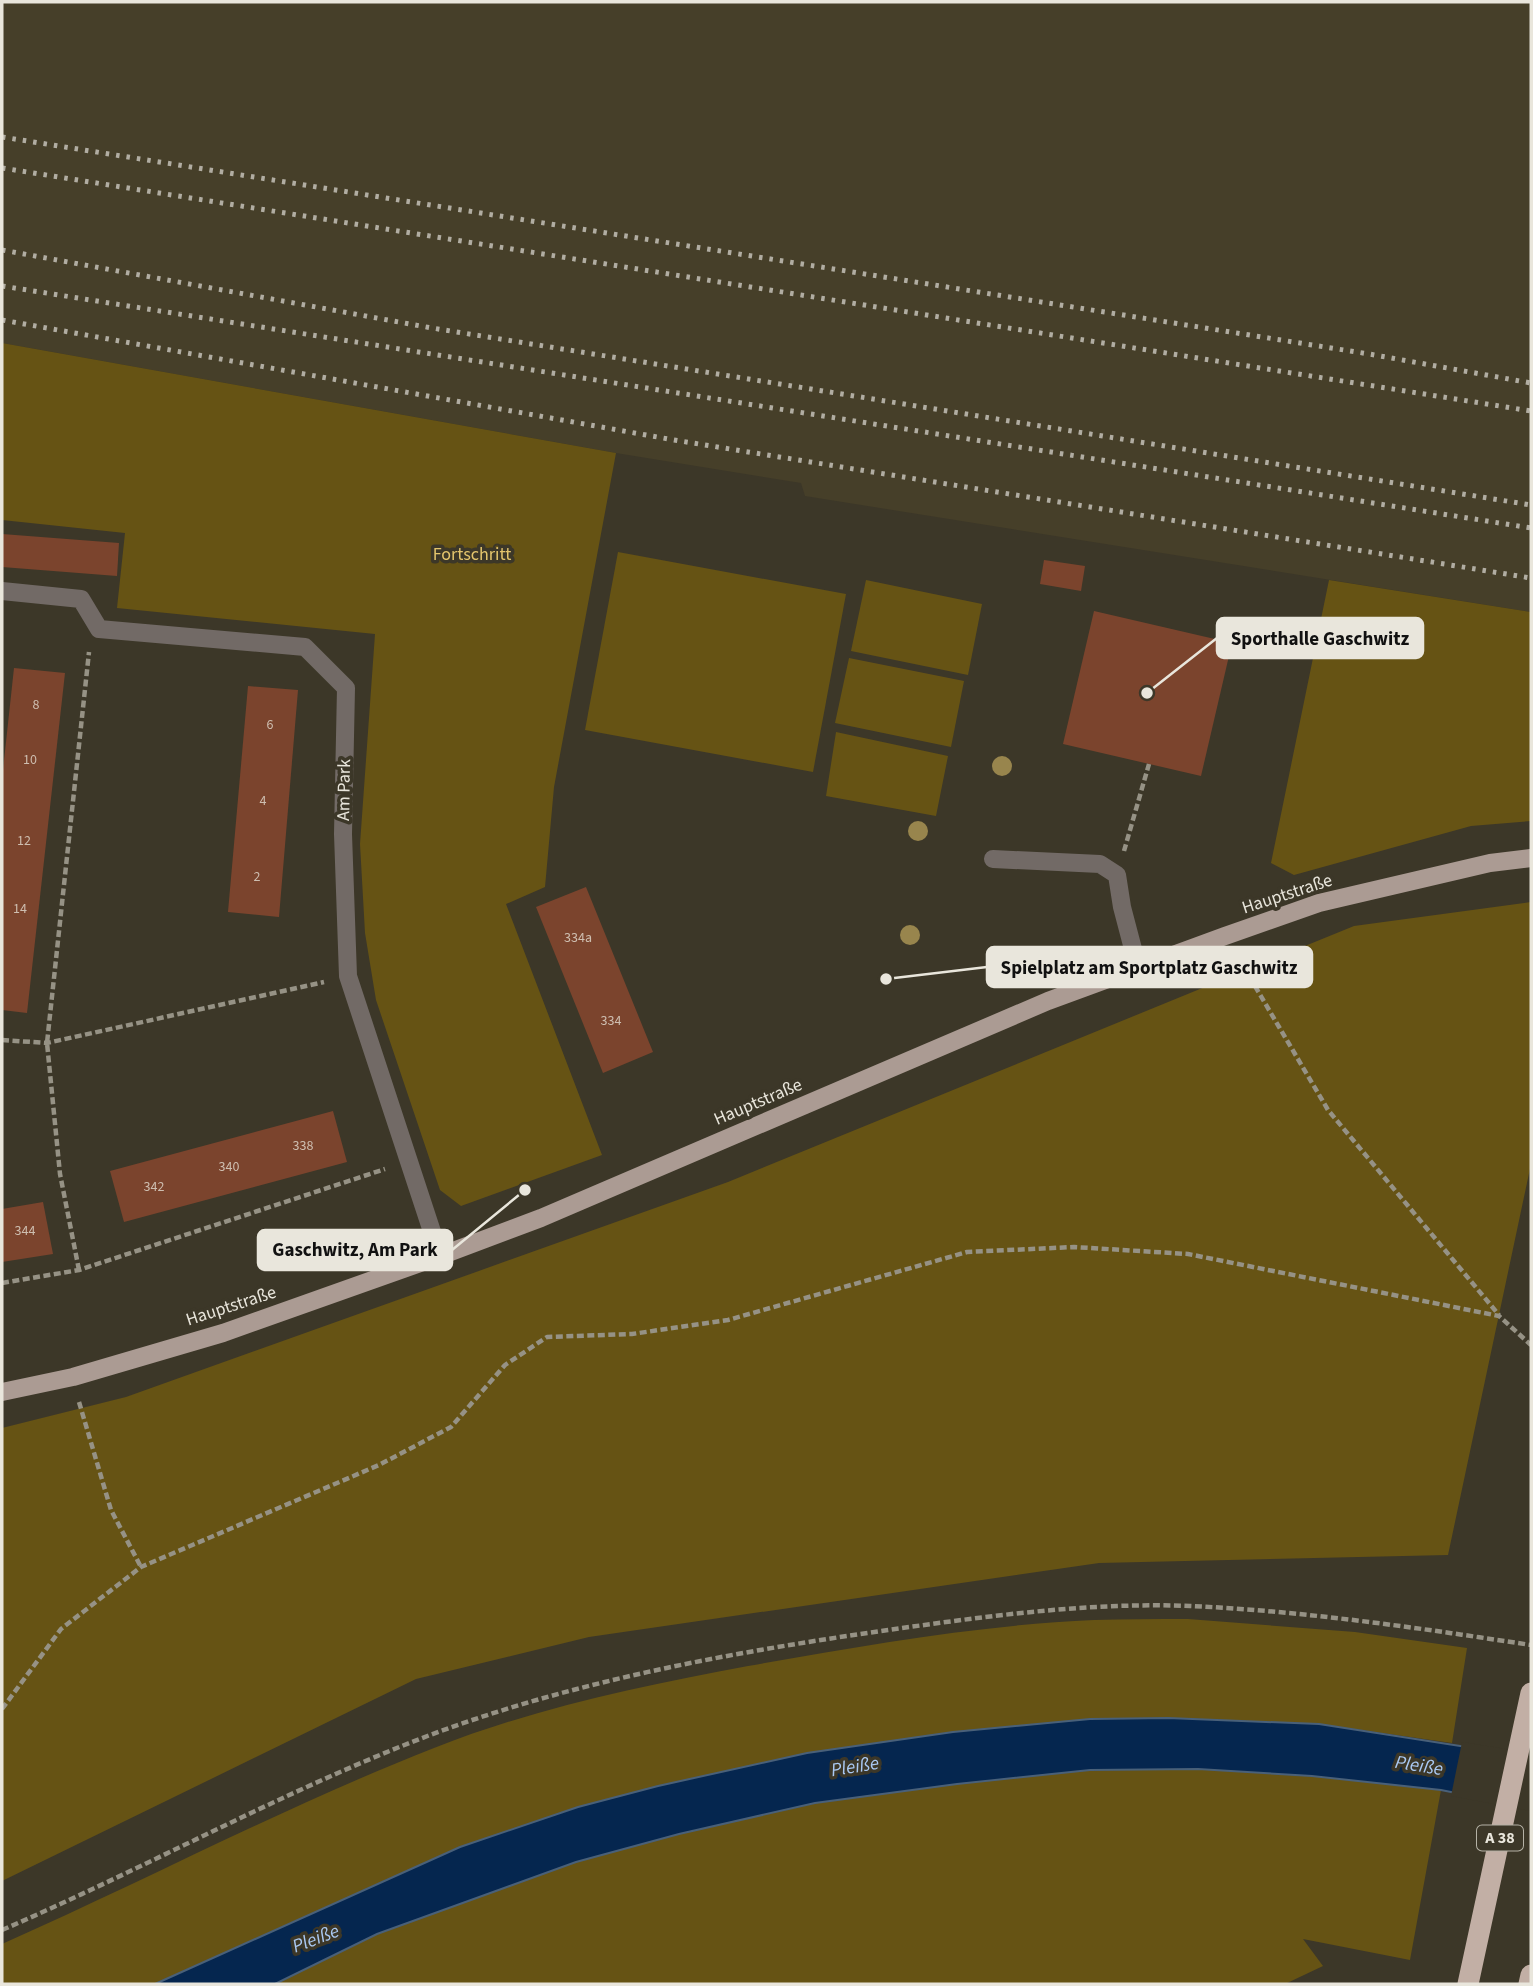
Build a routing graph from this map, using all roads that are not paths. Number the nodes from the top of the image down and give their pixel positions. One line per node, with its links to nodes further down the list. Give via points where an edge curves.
1 (2, 592): 5 (street, Am Park, via 81,599 99,629 305,647 346,688 343,834 348,976)
2 (1531, 858): 4 (main road, Hauptstraße, via 1490,863 1332,900)
3 (993, 859): 4 (street, via 1100,864 1116,875)
4 (1138, 968): 5 (main road, Hauptstraße)
5 (440, 1256): 6 (main road, Hauptstraße, via 223,1333 73,1377)
6 (2, 1392)
7 (1531, 1693): 9 (highway, A 38)
8 (1531, 1975): 10 (highway)
9 (1468, 1984)
10 (1529, 1984)

